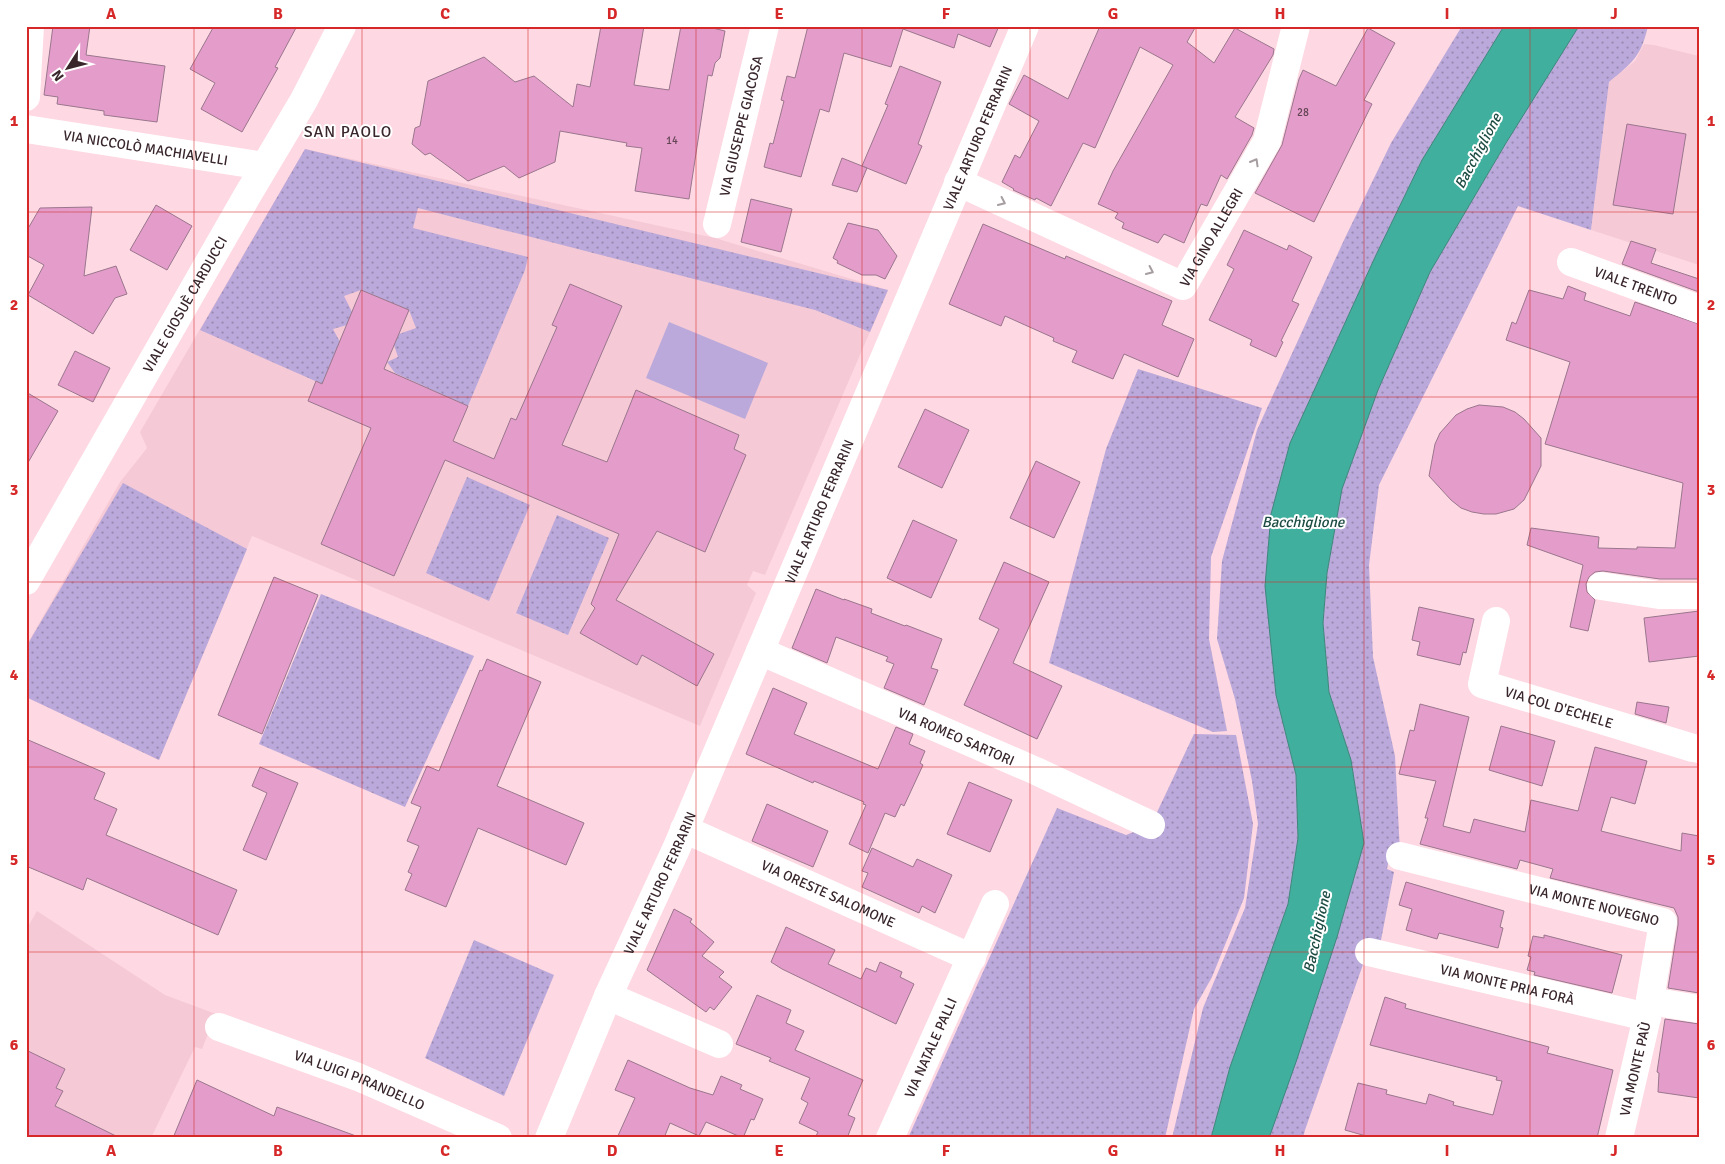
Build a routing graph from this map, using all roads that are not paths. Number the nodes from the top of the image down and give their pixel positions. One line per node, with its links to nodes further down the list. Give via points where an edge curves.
1 (30, 26): 6 (street)
2 (342, 26): 8 (street, VIALE GIOSUÈ CARDUCCI, via 304,100)
3 (765, 26): 10 (street, VIA GIUSEPPE GIACOSA)
4 (1025, 26): 9 (street, VIALE ARTURO FERRARIN)
5 (1294, 34): 9 (street, VIA GINO ALLEGRI, one-way to 5, via 1183,286 1267,141)
6 (26, 97)
7 (26, 129): 8 (street, VIA NICCOLÒ MACHIAVELLI)
8 (264, 166): 13 (street, VIALE GIOSUÈ CARDUCCI)
9 (958, 182): 17 (street, VIALE ARTURO FERRARIN)
10 (717, 224)
11 (1572, 262): 12 (street, VIALE TRENTO)
12 (1699, 310)
13 (26, 581)
14 (1601, 586): 15 (street, via 1659,596)
15 (1699, 595)
16 (1496, 621): 18 (street, VIA COL D'ECHELE, via 1482,684)
17 (760, 651): 19 (street, VIA ROMEO SARTORI); 20 (street, VIALE ARTURO FERRARIN)
18 (1699, 748)
19 (1152, 825)
20 (684, 829): 24 (street, VIA ORESTE SALOMONE); 25 (street, VIALE ARTURO FERRARIN)
21 (1400, 856): 27 (street, VIA MONTE NOVEGNO, via 1663,922)
22 (995, 904): 24 (street, VIA NATALE PALLI)
23 (1369, 952): 27 (street, VIA MONTE PRIA FORÀ)
24 (972, 958): 32 (street, VIA NATALE PALLI)
25 (608, 996): 29 (street); 31 (street, VIALE ARTURO FERRARIN)
26 (1699, 1008): 27 (street)
27 (1649, 1009): 33 (street, VIA MONTE PAÙ)
28 (219, 1027): 30 (street, VIA LUIGI PIRANDELLO, via 358,1077)
29 (719, 1044)
30 (498, 1138)
31 (549, 1138)
32 (890, 1138)
33 (1619, 1138)

